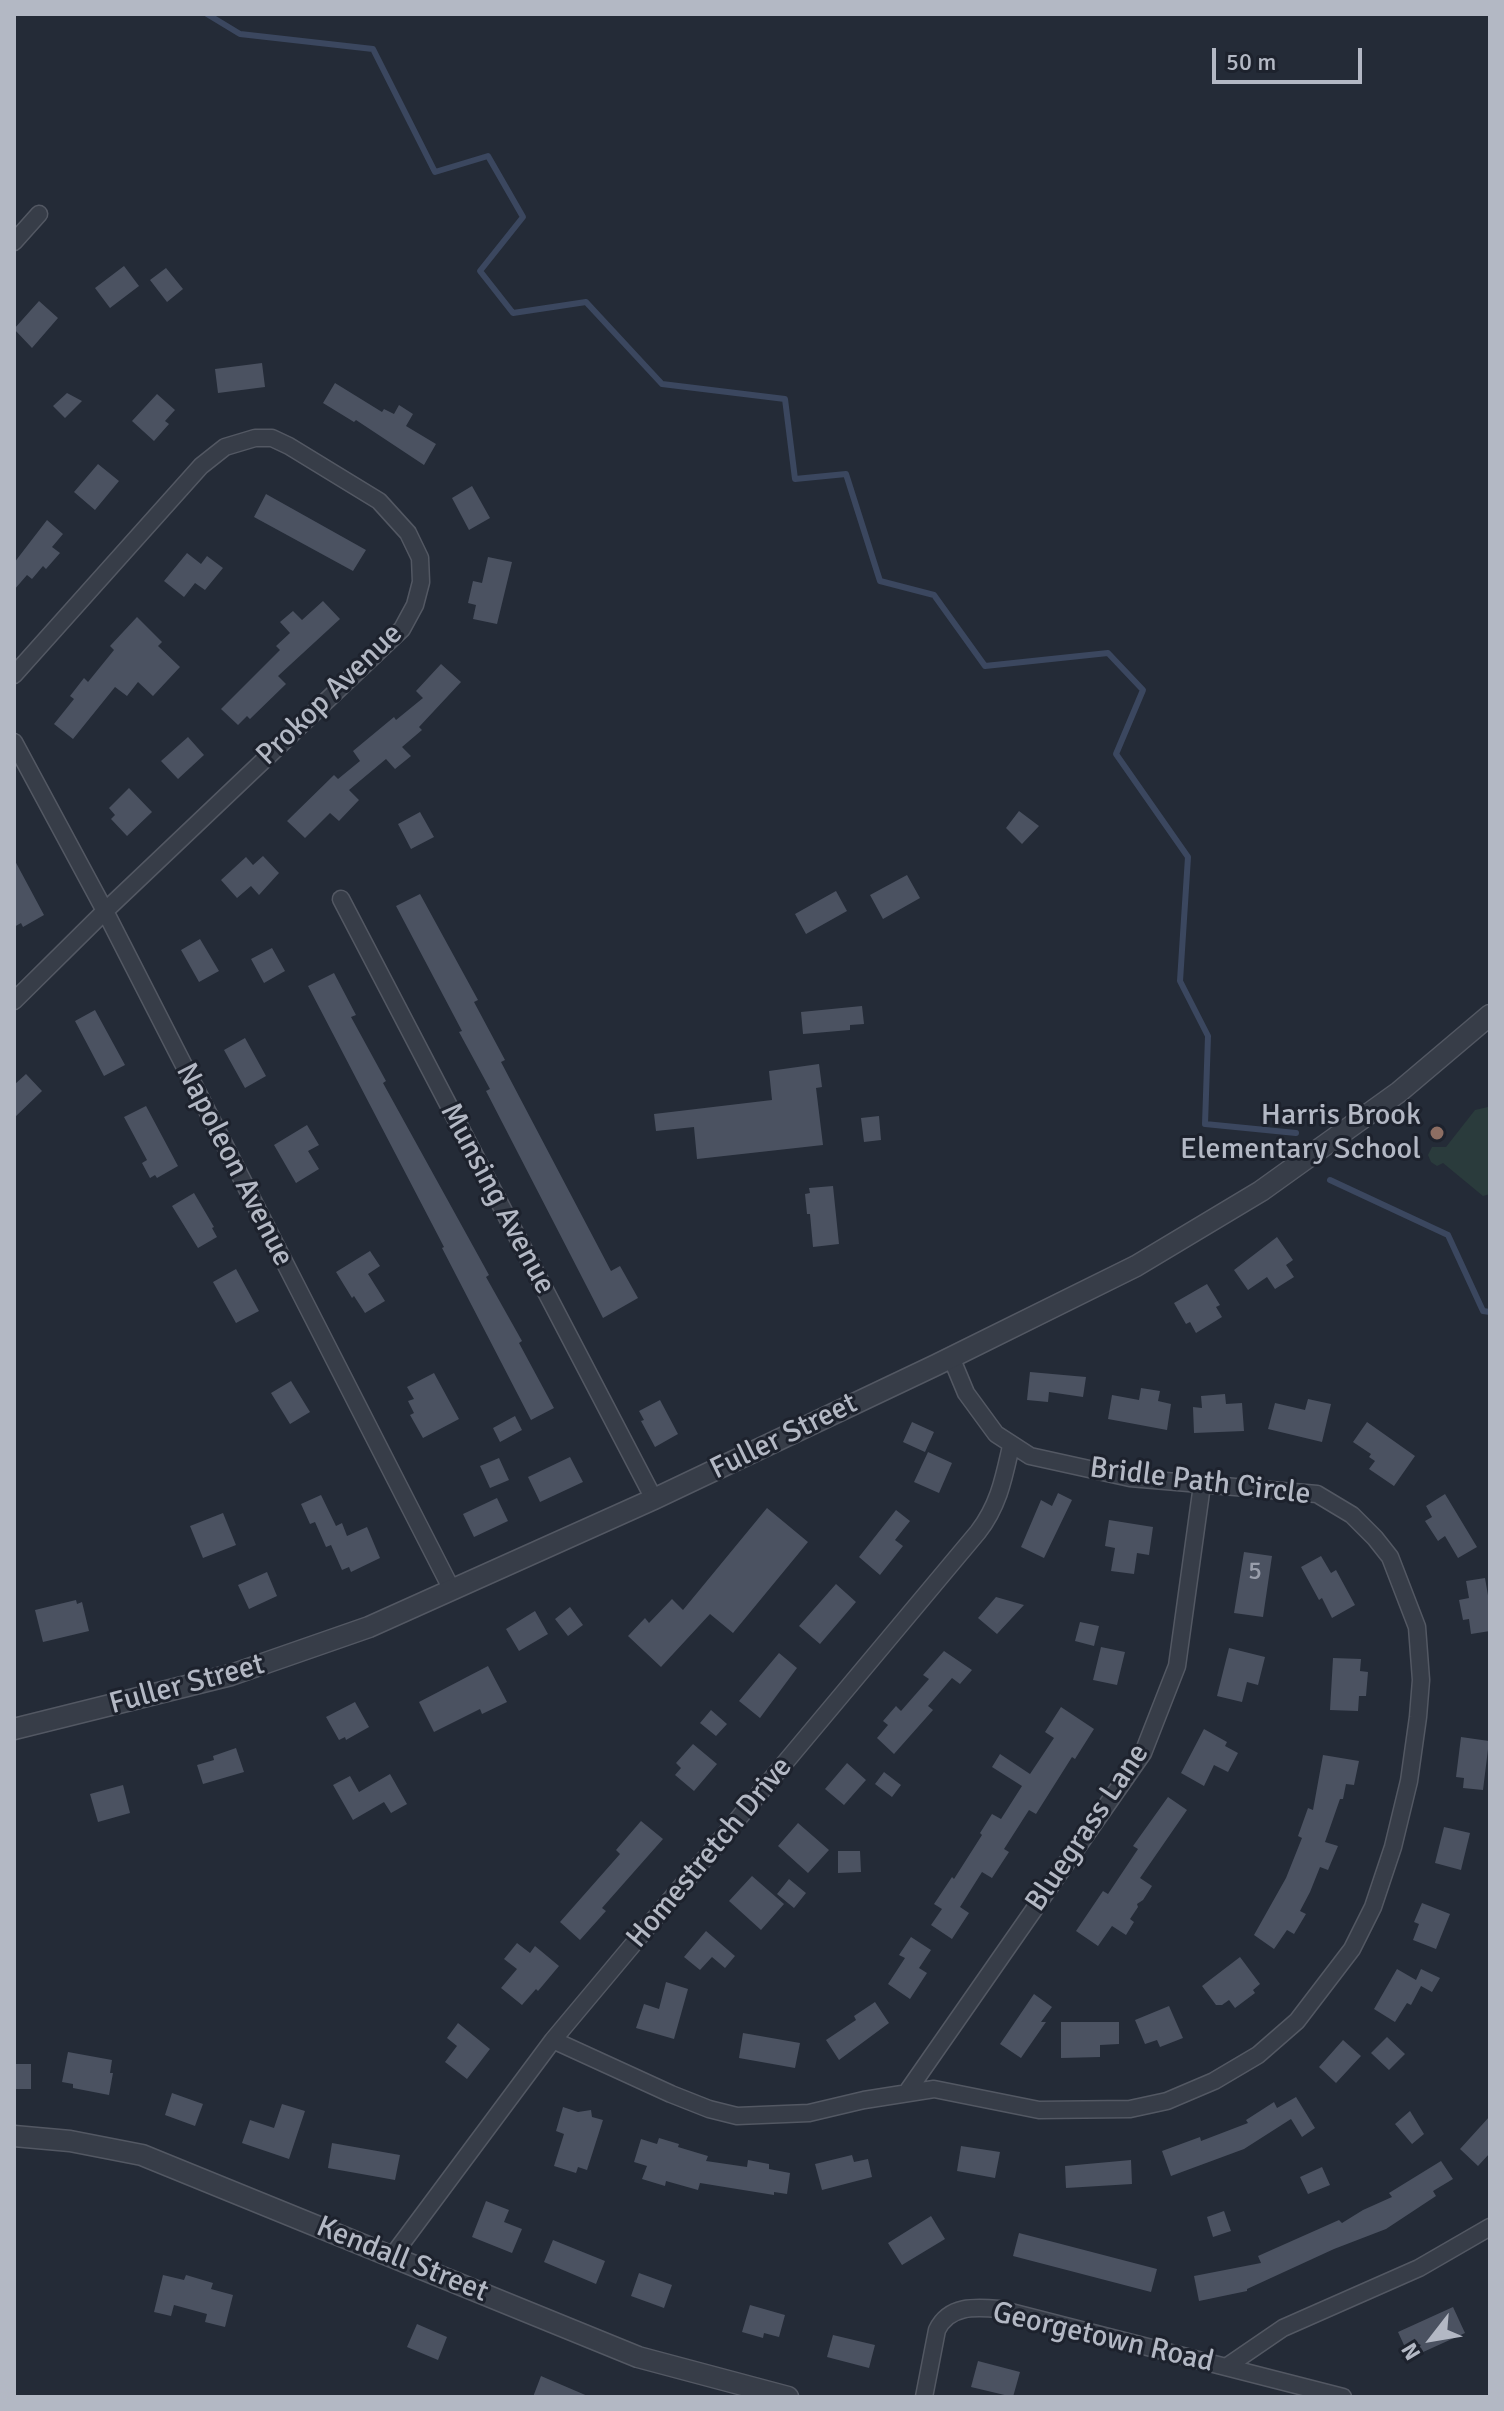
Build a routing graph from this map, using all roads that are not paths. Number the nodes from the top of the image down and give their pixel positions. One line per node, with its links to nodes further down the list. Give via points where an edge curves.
1 (39, 214): 2 (street)
2 (14, 242)
3 (14, 675): 6 (street, Prokop Avenue, via 185,481 233,444 264,438 289,446 379,501 415,544 420,590 402,629)
4 (14, 742): 6 (street, Napoleon Avenue)
5 (341, 899): 12 (street, Munsing Avenue)
6 (105, 911): 7 (street, Prokop Avenue); 13 (street, Napoleon Avenue)
7 (14, 1001)
8 (1490, 1015): 9 (street, Fuller Street, via 1399,1092 1261,1191 1136,1266)
9 (951, 1357): 10 (street, Bridle Path Circle, via 966,1393); 12 (street, Fuller Street)
10 (1011, 1446): 11 (street, Bridle Path Circle, via 1038,1460); 15 (street, Homestretch Drive, via 995,1507 985,1524)
11 (1202, 1485): 16 (street, Bluegrass Lane, via 1177,1666 1143,1753); 16 (street, Bridle Path Circle, via 1294,1490 1326,1498 1352,1515 1390,1557 1410,1606 1421,1680 1412,1756 1393,1847 1365,1927 1283,2035 1230,2073 1167,2101 1130,2109 1039,2110 934,2089)
12 (654, 1499): 13 (street, Fuller Street)
13 (452, 1590): 14 (street, Fuller Street, via 271,1663)
14 (14, 1729)
15 (553, 2040): 16 (street, Bridle Path Circle, via 671,2094 737,2116 809,2113); 19 (street, Homestretch Drive)
16 (907, 2092)
17 (14, 2136): 19 (street, Kendall Street, via 142,2155)
18 (1490, 2227): 20 (street, via 1419,2268 1283,2328)
19 (393, 2255): 21 (street, Kendall Street, via 638,2357)
20 (1226, 2367): 22 (street, Georgetown Road, via 999,2309 964,2309 939,2326); 23 (street, Georgetown Road)
21 (788, 2397)
22 (924, 2397)
23 (1343, 2397)

